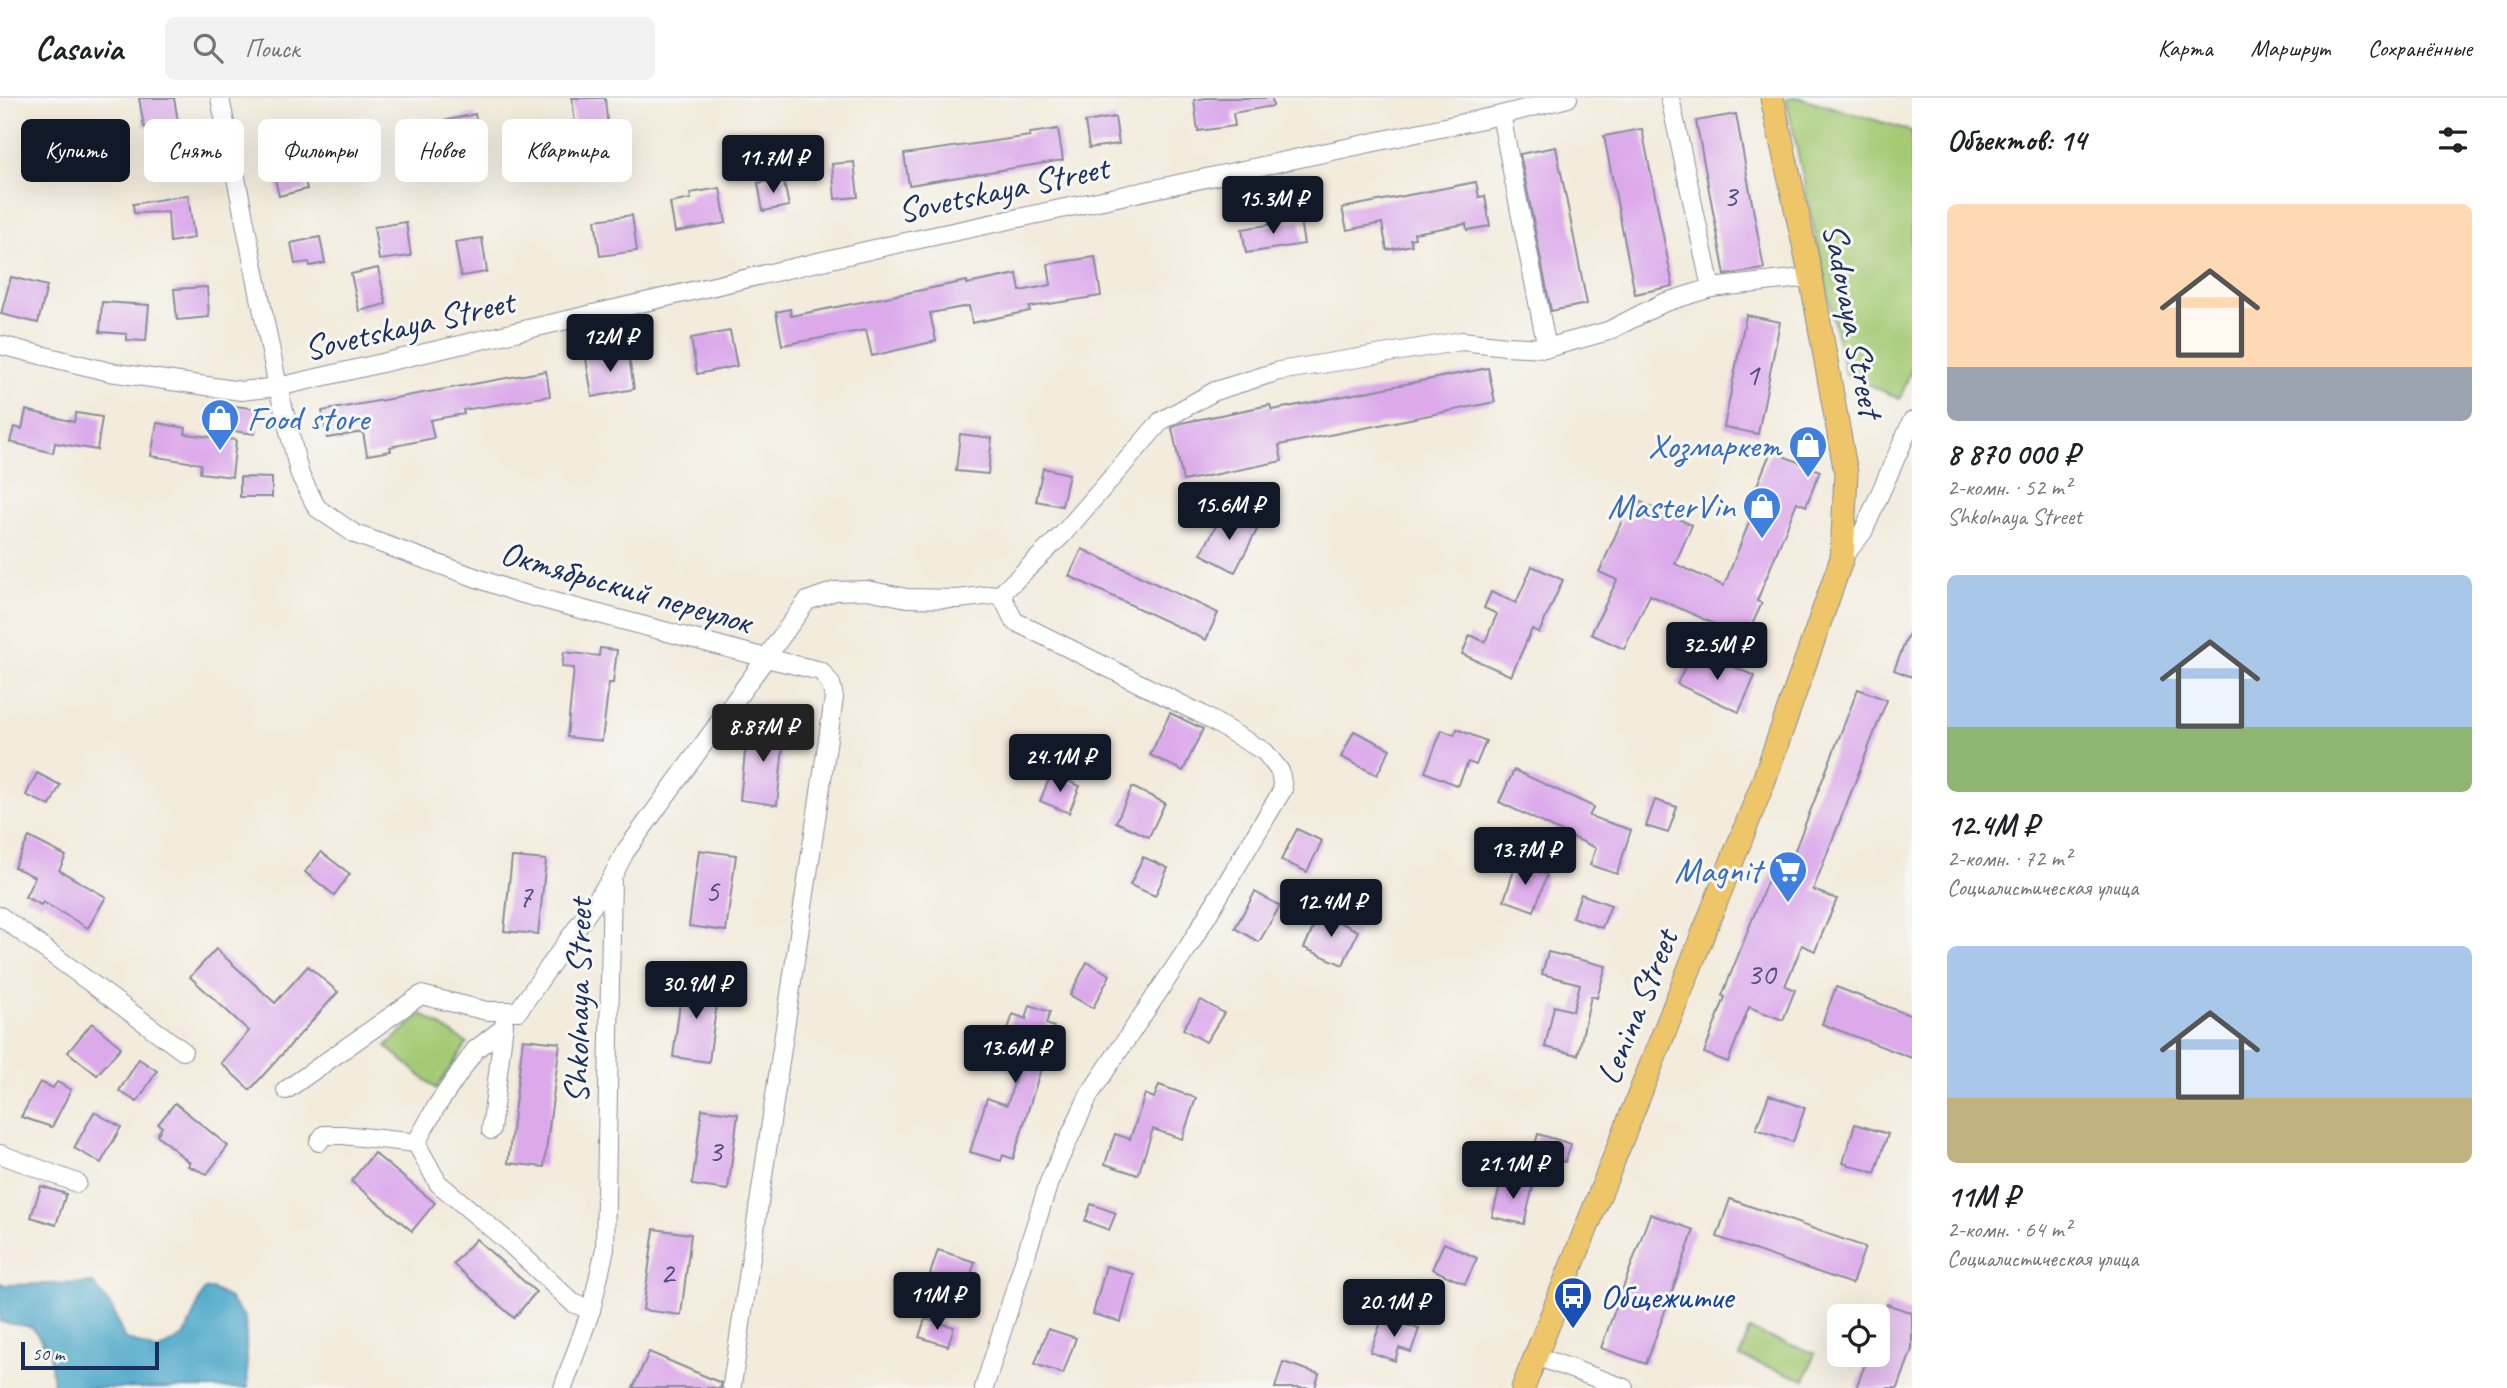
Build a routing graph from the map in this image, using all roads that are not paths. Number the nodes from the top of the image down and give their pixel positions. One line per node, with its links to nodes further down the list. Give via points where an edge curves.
1 (220, 98): 10 (street, Октябрьский переулок)
2 (1568, 98): 5 (street, Sovetskaya Street)
3 (1670, 98): 7 (street)
4 (1772, 98): 6 (main road, Sadovaya Street)
5 (1501, 115): 9 (street); 10 (street, Sovetskaya Street, via 887,246)
6 (1811, 277): 7 (street); 12 (main road, Sadovaya Street, via 1846,473)
7 (1711, 288): 9 (street, via 1663,303 1608,331)
8 (0, 345): 10 (street, Sovetskaya Street, via 110,372 241,391)
9 (1547, 348): 13 (street, via 1462,341 1279,371 1215,391 1161,421 1062,535)
10 (278, 387): 14 (street, Октябрьский переулок, via 300,475 317,508 355,534 516,592)
11 (1912, 421): 12 (street, Lenina Street, via 1863,532)
12 (1842, 558): 27 (main road, Lenina Street, via 1763,783)
13 (1001, 594): 14 (street, Октябрьский переулок, via 958,599 835,591 807,601); 30 (street, via 1014,621 1265,751 1280,771 1283,789 1189,946 1089,1095 1049,1182)
14 (766, 658): 15 (street, Shkolnaya Street, via 625,852); 28 (street, via 821,671 834,698)
15 (612, 877): 17 (street, via 518,1010); 26 (street, Shkolnaya Street, via 605,1249)
16 (0, 916): 19 (street)
17 (508, 1011): 18 (street); 20 (street, via 487,1011 421,995)
18 (502, 1029): 21 (street); 23 (street, via 474,1050)
19 (183, 1051)
20 (286, 1090)
21 (491, 1130)
22 (319, 1142): 23 (street, via 324,1135 343,1135)
23 (416, 1143): 26 (street, via 438,1183 573,1303)
24 (0, 1154): 25 (street)
25 (77, 1182)
26 (591, 1310): 29 (street, Shkolnaya Street)
27 (1536, 1356): 31 (main road, Lenina Street); 32 (street)
28 (732, 1385)
29 (563, 1388)
30 (984, 1388)
31 (1523, 1388)
32 (1624, 1388)

